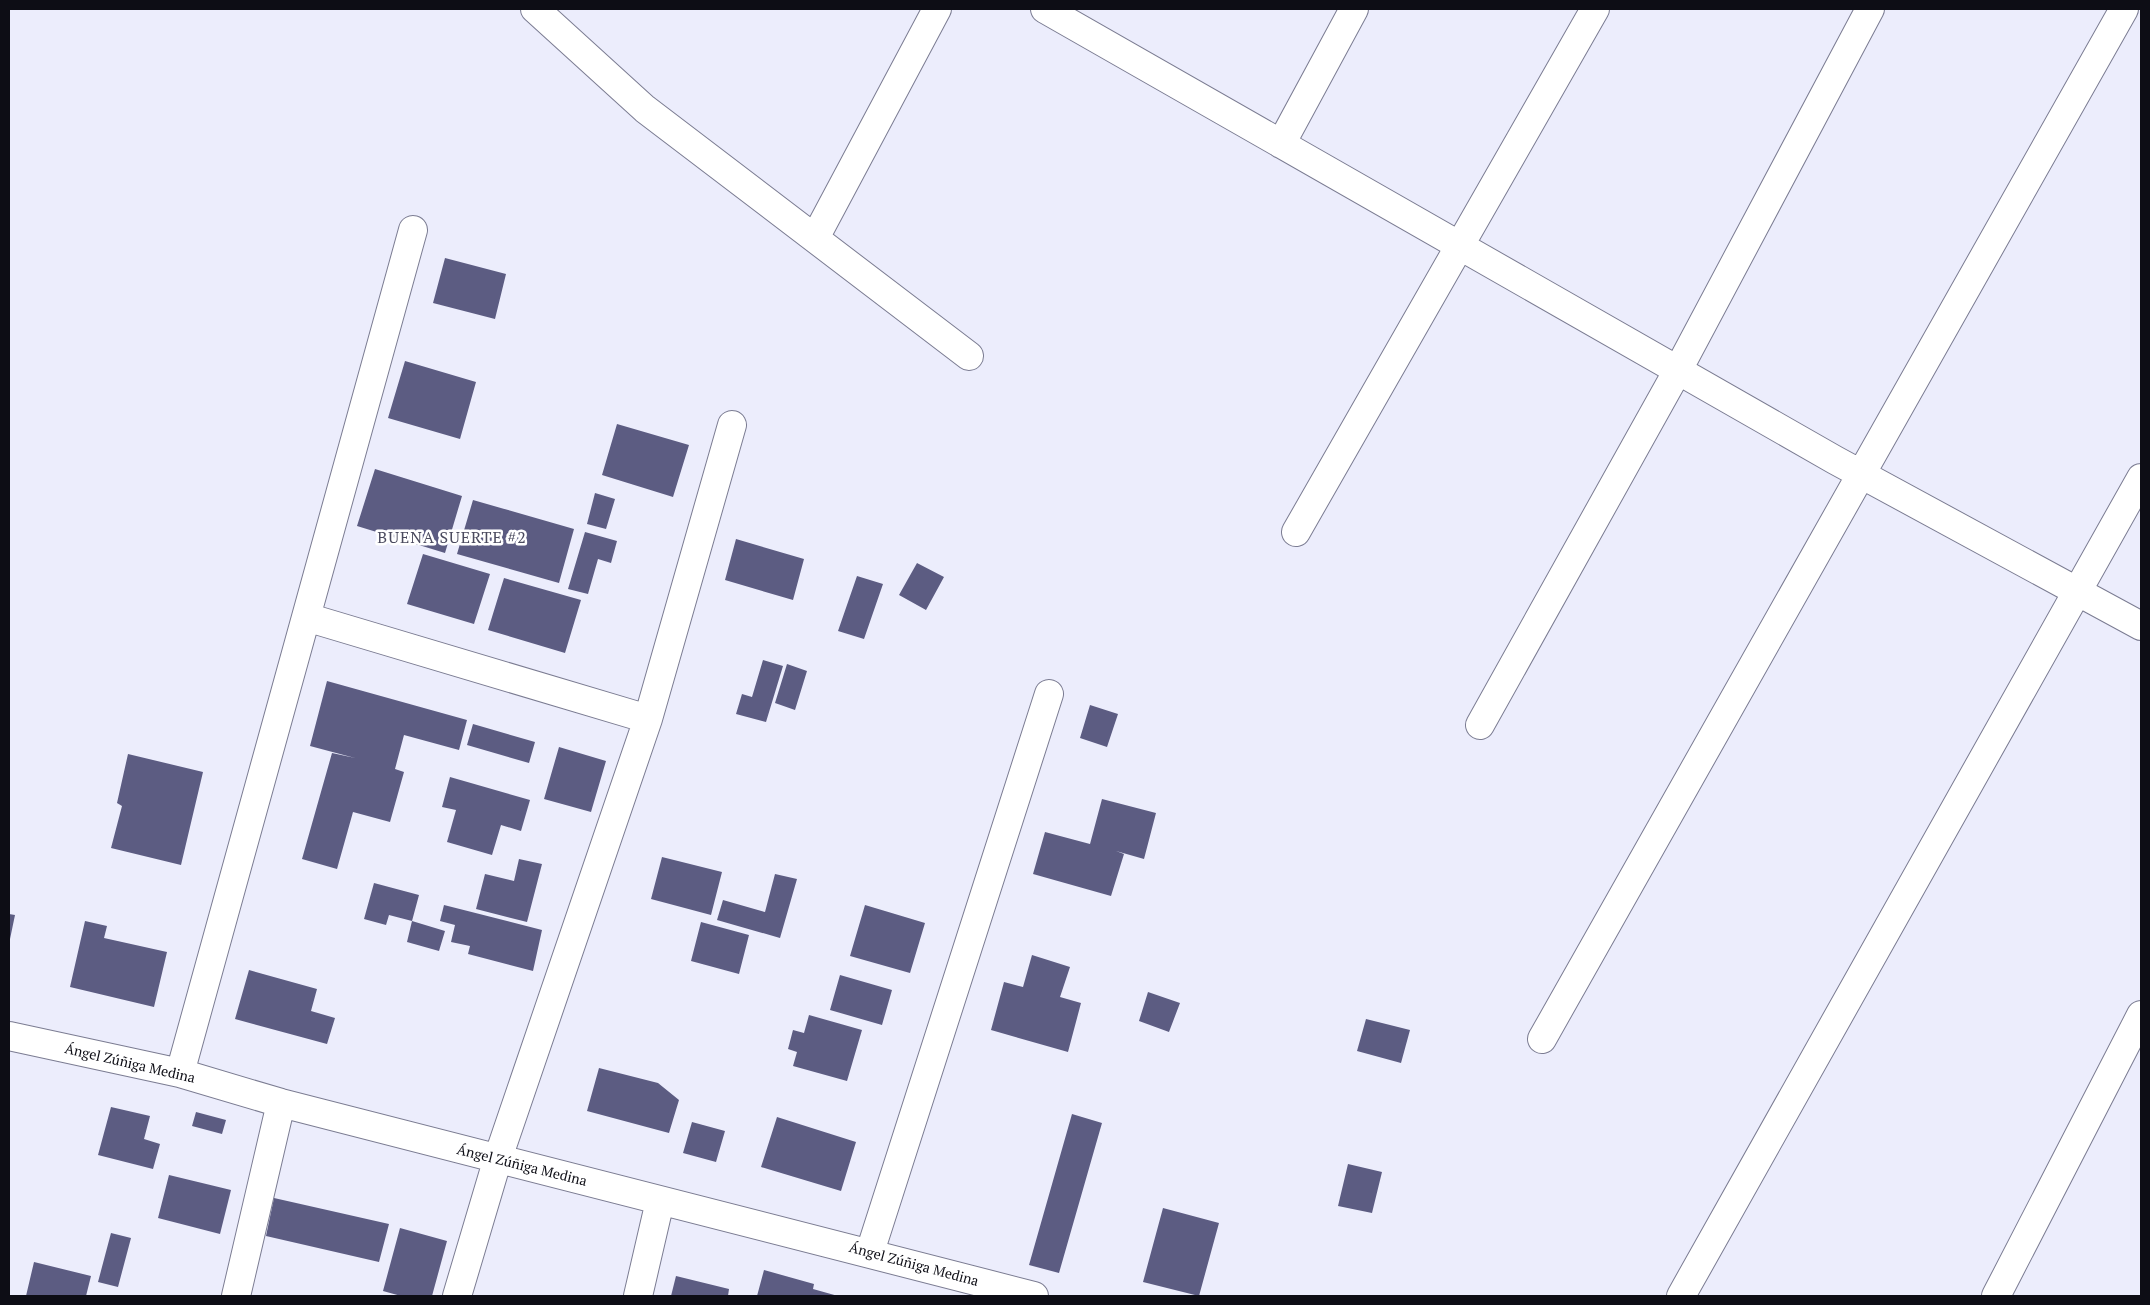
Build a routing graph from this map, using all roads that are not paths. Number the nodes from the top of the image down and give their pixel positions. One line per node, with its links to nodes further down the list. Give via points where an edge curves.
1 (535, 9): 10 (street, via 645,110)
2 (937, 9): 10 (street)
3 (1045, 9): 8 (street)
4 (1354, 9): 8 (street)
5 (1594, 9): 11 (street)
6 (1870, 9): 13 (street)
7 (2124, 9): 15 (street)
8 (1281, 144): 11 (street)
9 (413, 230): 19 (street)
10 (815, 238): 12 (street)
11 (1459, 246): 13 (street); 17 (street)
12 (969, 356)
13 (1678, 370): 15 (street); 23 (street)
14 (732, 426): 22 (street)
15 (1861, 474): 18 (street); 26 (street)
16 (2141, 478): 18 (street)
17 (1296, 532)
18 (2078, 592): 20 (street); 37 (street)
19 (306, 617): 22 (street); 27 (street)
20 (2141, 626)
21 (1049, 694): 31 (street)
22 (648, 719): 29 (street)
23 (1480, 725)
24 (2141, 1015): 38 (street)
25 (9, 1036): 27 (street, Ángel Zúñiga Medina)
26 (1542, 1039)
27 (180, 1073): 28 (street, Ángel Zúñiga Medina)
28 (281, 1103): 29 (street, Ángel Zúñiga Medina); 33 (street)
29 (498, 1158): 30 (street, Ángel Zúñiga Medina); 34 (street)
30 (660, 1200): 31 (street, Ángel Zúñiga Medina); 35 (street)
31 (870, 1252): 32 (street, Ángel Zúñiga Medina)
32 (990, 1290): 36 (street, Ángel Zúñiga Medina)
33 (236, 1296)
34 (457, 1296)
35 (638, 1296)
36 (1034, 1296)
37 (1681, 1296)
38 (1996, 1296)

